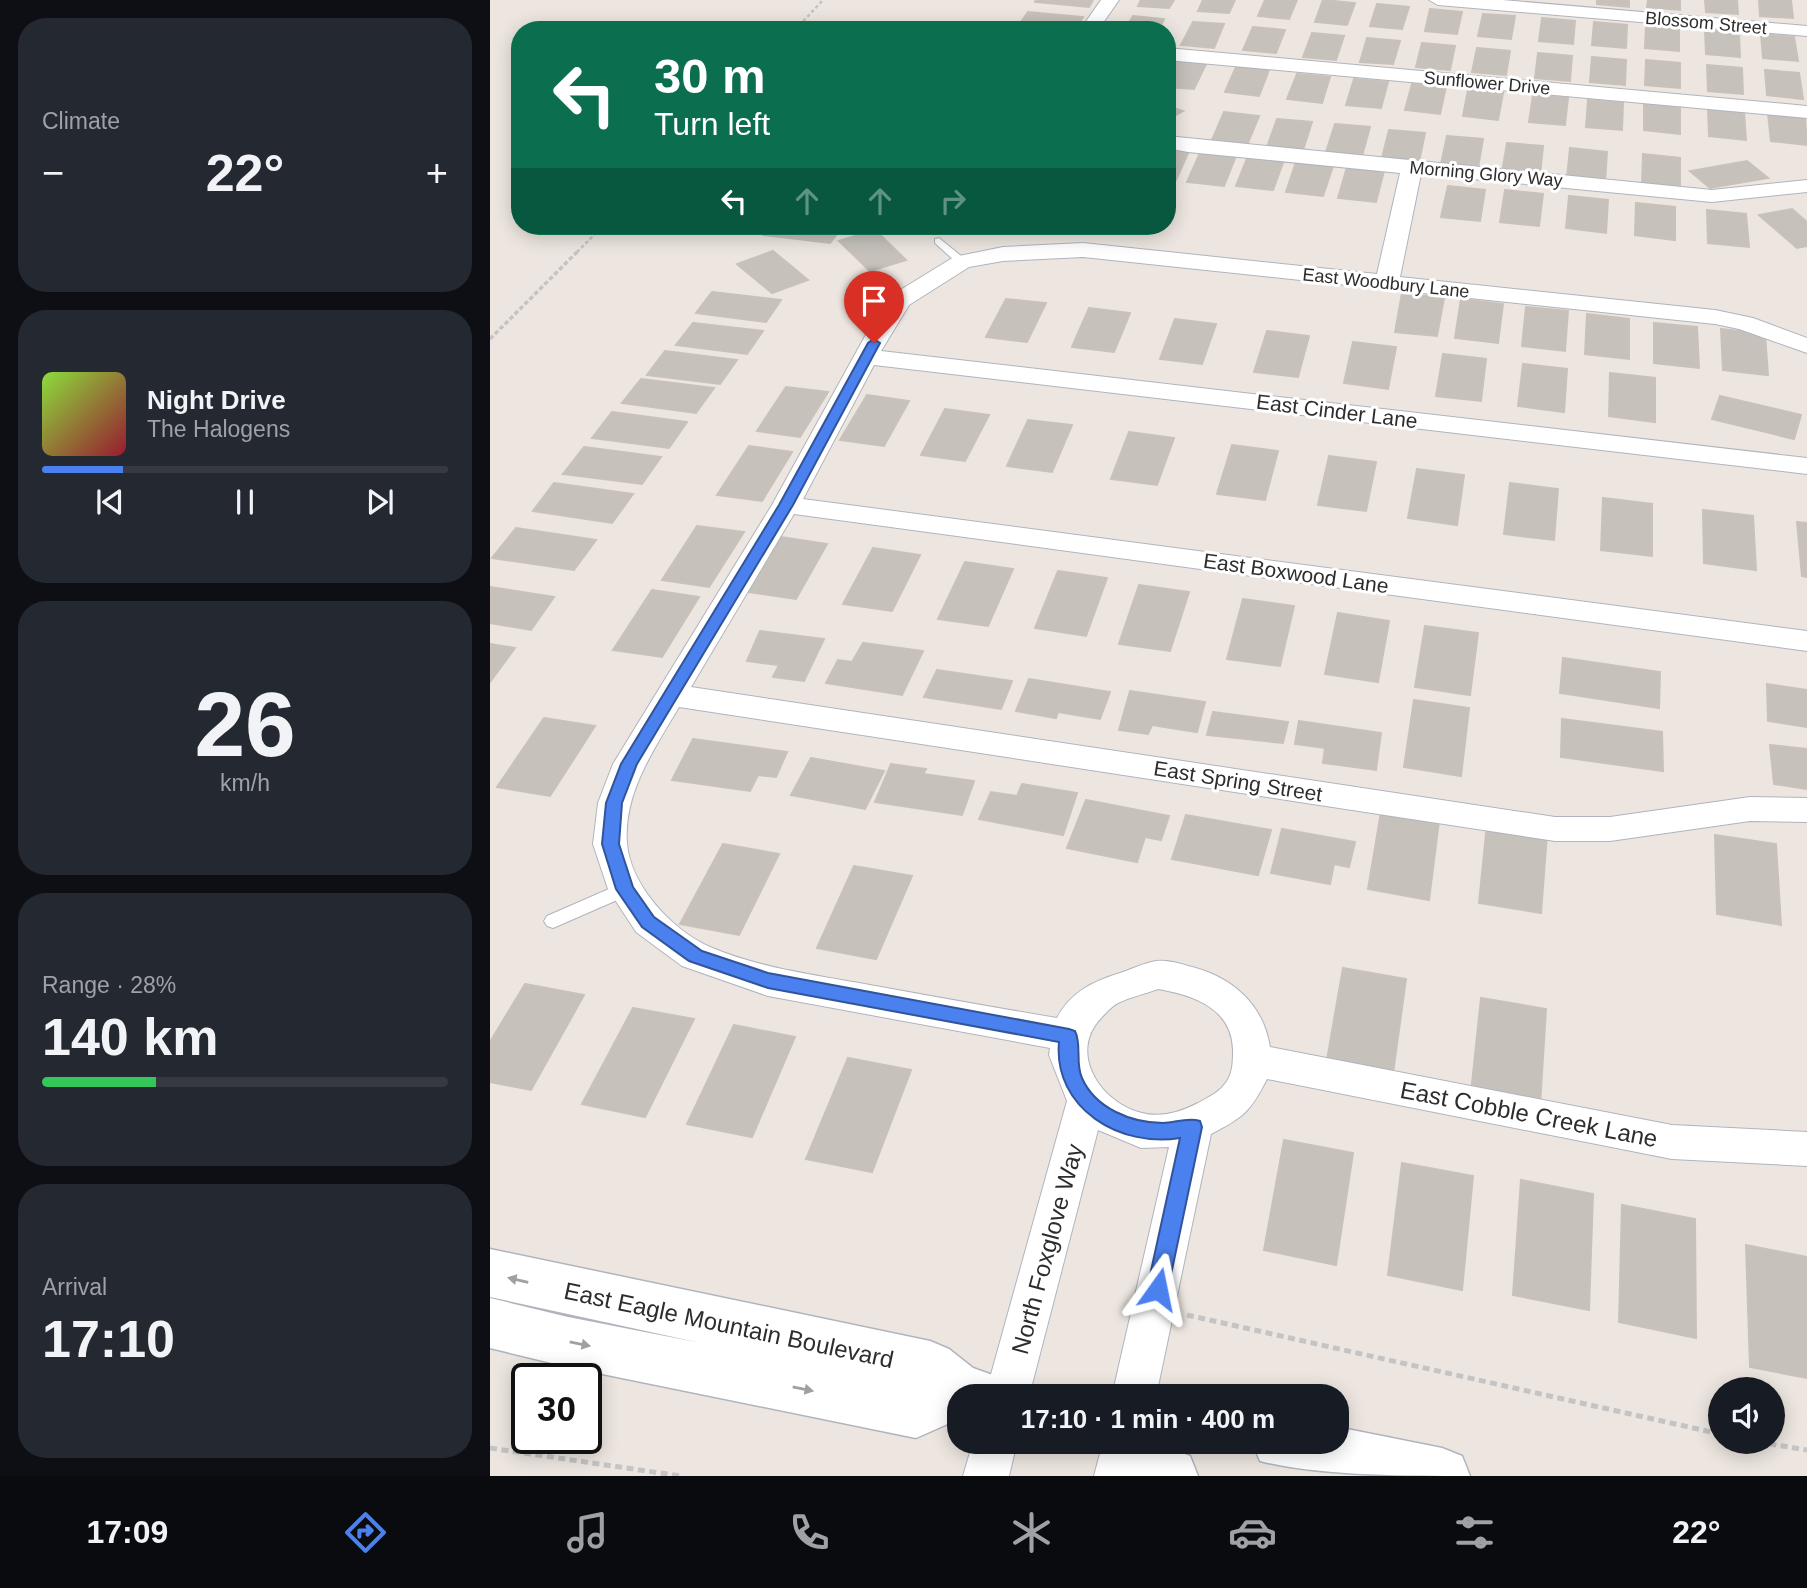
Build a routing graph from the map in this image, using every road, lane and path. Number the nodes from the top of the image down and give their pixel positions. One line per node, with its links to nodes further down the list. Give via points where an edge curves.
1 (824, 0): 4 (path)
2 (1110, 0): 5 (street)
3 (1438, 0): 6 (street, Blossom Street)
4 (804, 21)
5 (1095, 21)
6 (1807, 32)
7 (1176, 55): 8 (street, Sunflower Drive)
8 (1807, 112)
9 (1176, 144): 10 (street, Morning Glory Way)
10 (1412, 167): 11 (street, Morning Glory Way, via 1712,196); 15 (street)
11 (1806, 187)
12 (594, 235): 16 (path)
13 (939, 241): 14 (lane)
14 (962, 262): 15 (street, East Woodbury Lane, via 1003,254 1083,250); 18 (street, via 900,300)
15 (1387, 283): 17 (street, East Woodbury Lane, via 1714,317 1745,323)
16 (490, 340)
17 (1807, 346)
18 (867, 357): 19 (street, East Cinder Lane); 20 (street)
19 (1807, 466)
20 (786, 505): 21 (street, East Boxwood Lane); 22 (street)
21 (1807, 641)
22 (671, 695): 23 (street, East Spring Street, via 1555,829 1610,829 1750,809); 24 (street, via 629,764 614,803 610,844)
23 (1807, 810)
24 (625, 889): 25 (lane); 26 (street, via 648,922 695,956 768,981)
25 (553, 920)
26 (1069, 1037): 27 (street, via 1080,1012 1101,993 1127,980 1158,975 1188,979 1215,991 1237,1009 1250,1033); 28 (street, via 1067,1059 1073,1081)
27 (1253, 1060): 29 (street, via 1248,1081 1235,1100); 30 (street, East Cobble Creek Lane, via 1672,1142)
28 (1086, 1101): 29 (street, via 1108,1118 1134,1129 1164,1132); 35 (street, North Foxglove Way)
29 (1193, 1127): 36 (street)
30 (1807, 1149)
31 (490, 1273): 34 (street, East Eagle Mountain Boulevard, one-way to 31, via 930,1367)
32 (1187, 1315): 38 (path)
33 (490, 1323): 37 (street, East Eagle Mountain Boulevard, one-way to 37, via 916,1411)
34 (962, 1384)
35 (986, 1384)
36 (1138, 1384)
37 (947, 1403)
38 (1708, 1431)
39 (1785, 1446): 41 (path)
40 (490, 1448): 46 (path)
41 (1807, 1450)
42 (992, 1454): 47 (street)
43 (1122, 1454): 48 (street)
44 (1143, 1454): 49 (street, via 1155,1473)
45 (1337, 1454): 50 (street)
46 (681, 1476)
47 (986, 1476)
48 (1117, 1476)
49 (1170, 1476)
50 (1442, 1476)

